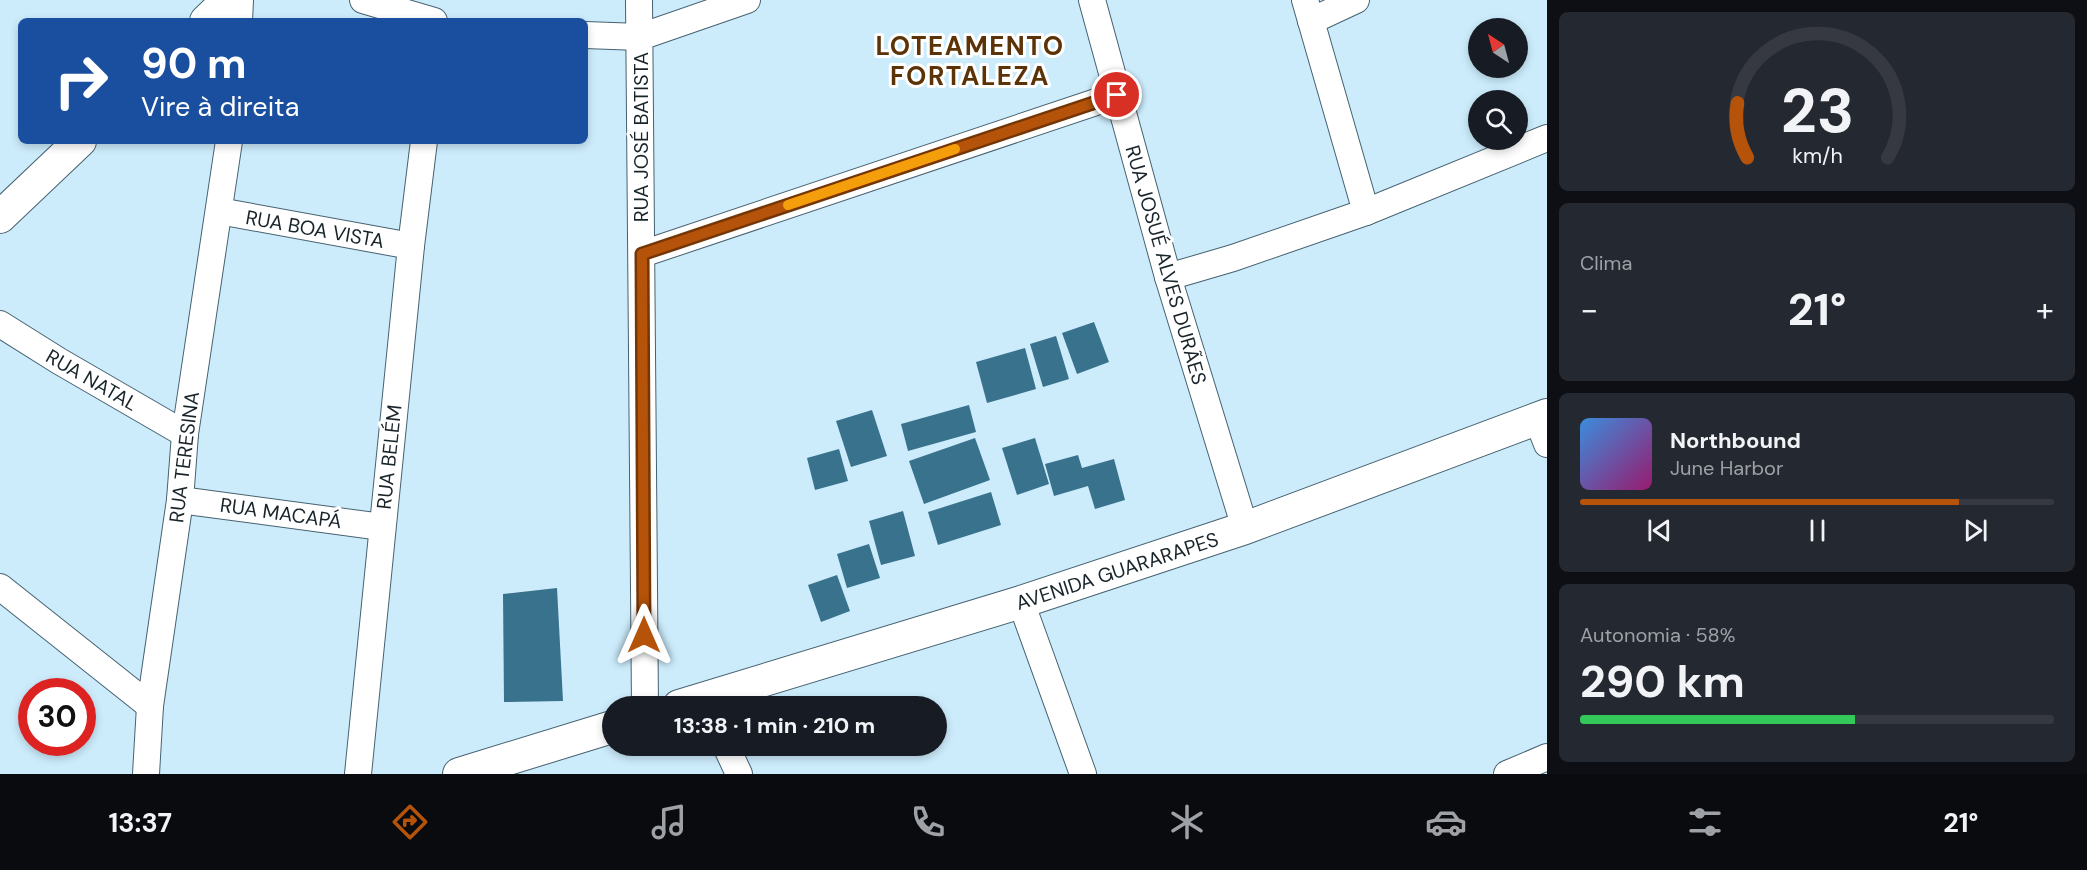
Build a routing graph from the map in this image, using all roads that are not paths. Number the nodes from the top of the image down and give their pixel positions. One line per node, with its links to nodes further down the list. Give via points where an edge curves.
1 (228, 0): 10 (street)
2 (240, 0): 11 (street)
3 (363, 0): 12 (street)
4 (442, 0): 13 (street)
5 (639, 0): 15 (street, RUA JOSÉ BATISTA)
6 (747, 0): 15 (street)
7 (1092, 0): 16 (street, RUA JOSUÉ ALVES DURÃES)
8 (1356, 0): 9 (street)
9 (1308, 10): 22 (street)
10 (209, 18)
11 (239, 18)
12 (424, 18)
13 (439, 18)
14 (588, 35): 15 (street)
15 (640, 37): 25 (street, RUA JOSÉ BATISTA)
16 (1117, 95): 25 (street); 26 (street, RUA JOSUÉ ALVES DURÃES)
17 (1547, 138): 22 (street)
18 (77, 144): 23 (street)
19 (229, 144): 21 (street, RUA TERESINA)
20 (424, 144): 24 (street, RUA BELÉM)
21 (219, 212): 24 (street, RUA BOA VISTA); 29 (street, RUA TERESINA)
22 (1366, 212): 26 (street)
23 (0, 217)
24 (411, 246): 31 (street, RUA BELÉM)
25 (642, 254): 35 (street, RUA JOSÉ BATISTA)
26 (1168, 277): 32 (street, RUA JOSUÉ ALVES DURÃES)
27 (0, 324): 29 (street, RUA NATAL)
28 (1544, 426): 32 (street, AVENIDA GUARARAPES)
29 (185, 434): 30 (street, RUA TERESINA)
30 (180, 500): 31 (street, RUA MACAPÁ); 37 (street, RUA TERESINA)
31 (382, 527): 43 (street, RUA BELÉM)
32 (1245, 528): 34 (street, AVENIDA GUARARAPES)
33 (0, 587): 37 (street)
34 (1021, 602): 36 (street, AVENIDA GUARARAPES); 45 (street)
35 (645, 696)
36 (722, 696)
37 (150, 706): 42 (street, RUA TERESINA)
38 (602, 730): 41 (street)
39 (731, 756): 44 (street)
40 (1547, 757): 46 (street)
41 (463, 773)
42 (146, 774)
43 (358, 774)
44 (739, 774)
45 (1083, 774)
46 (1507, 774)

